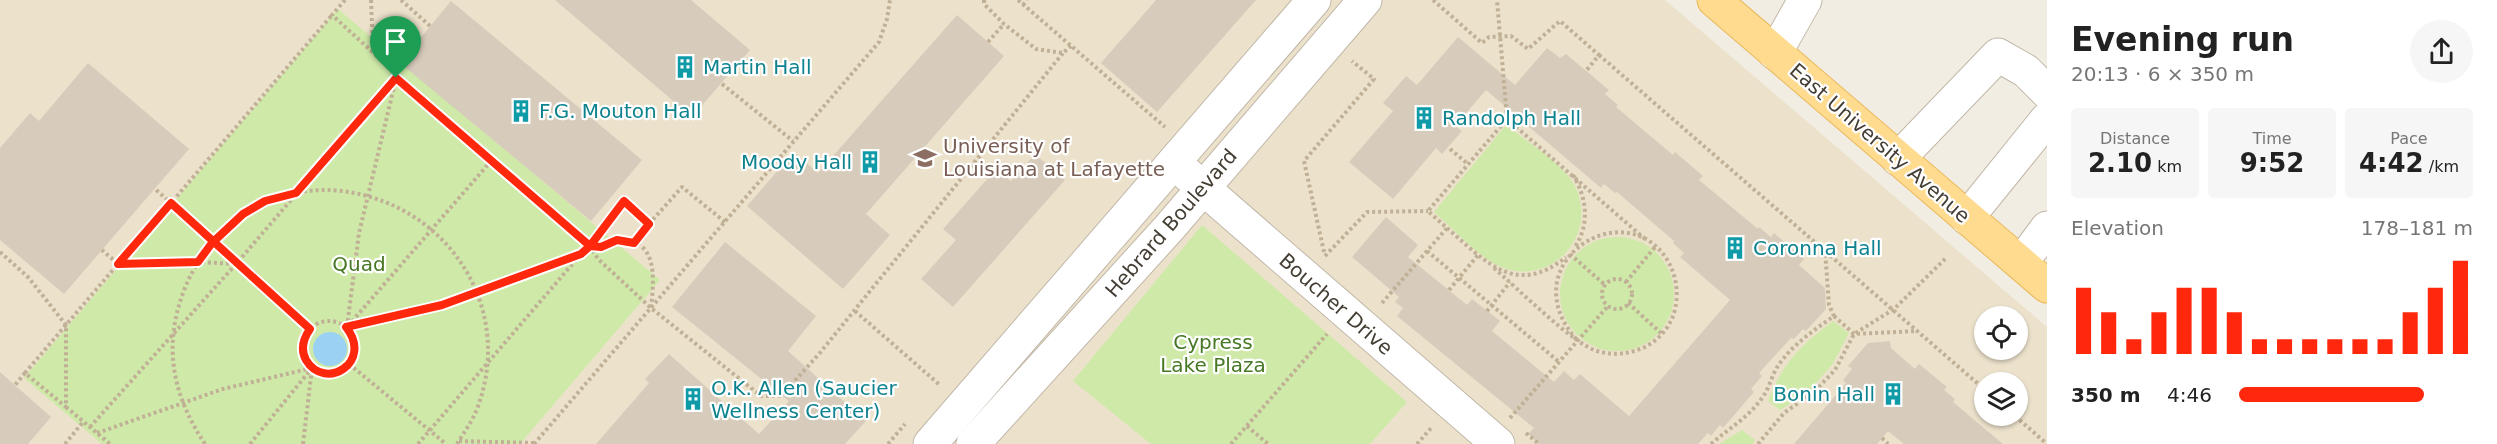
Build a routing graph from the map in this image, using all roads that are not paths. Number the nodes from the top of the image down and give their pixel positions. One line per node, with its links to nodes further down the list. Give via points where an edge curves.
1 (1314, 0): 8 (street, Hebrard Boulevard)
2 (1365, 0): 10 (street, Hebrard Boulevard)
3 (1714, 0): 5 (main road, East University Avenue)
4 (1805, 0): 5 (street)
5 (1775, 53): 9 (main road, East University Avenue)
6 (2047, 92): 9 (street, via 2026,71 1998,55)
7 (2047, 119): 11 (street)
8 (1181, 155): 10 (street, Boucher Drive); 16 (street, Hebrard Boulevard)
9 (1898, 159): 11 (main road, East University Avenue)
10 (1203, 188): 15 (street, Boucher Drive, via 1363,327); 17 (street, Hebrard Boulevard)
11 (1967, 218): 13 (main road, East University Avenue)
12 (2047, 228): 13 (street)
13 (2021, 263): 14 (main road, East University Avenue)
14 (2047, 286)
15 (1507, 428)
16 (930, 444)
17 (973, 444)

